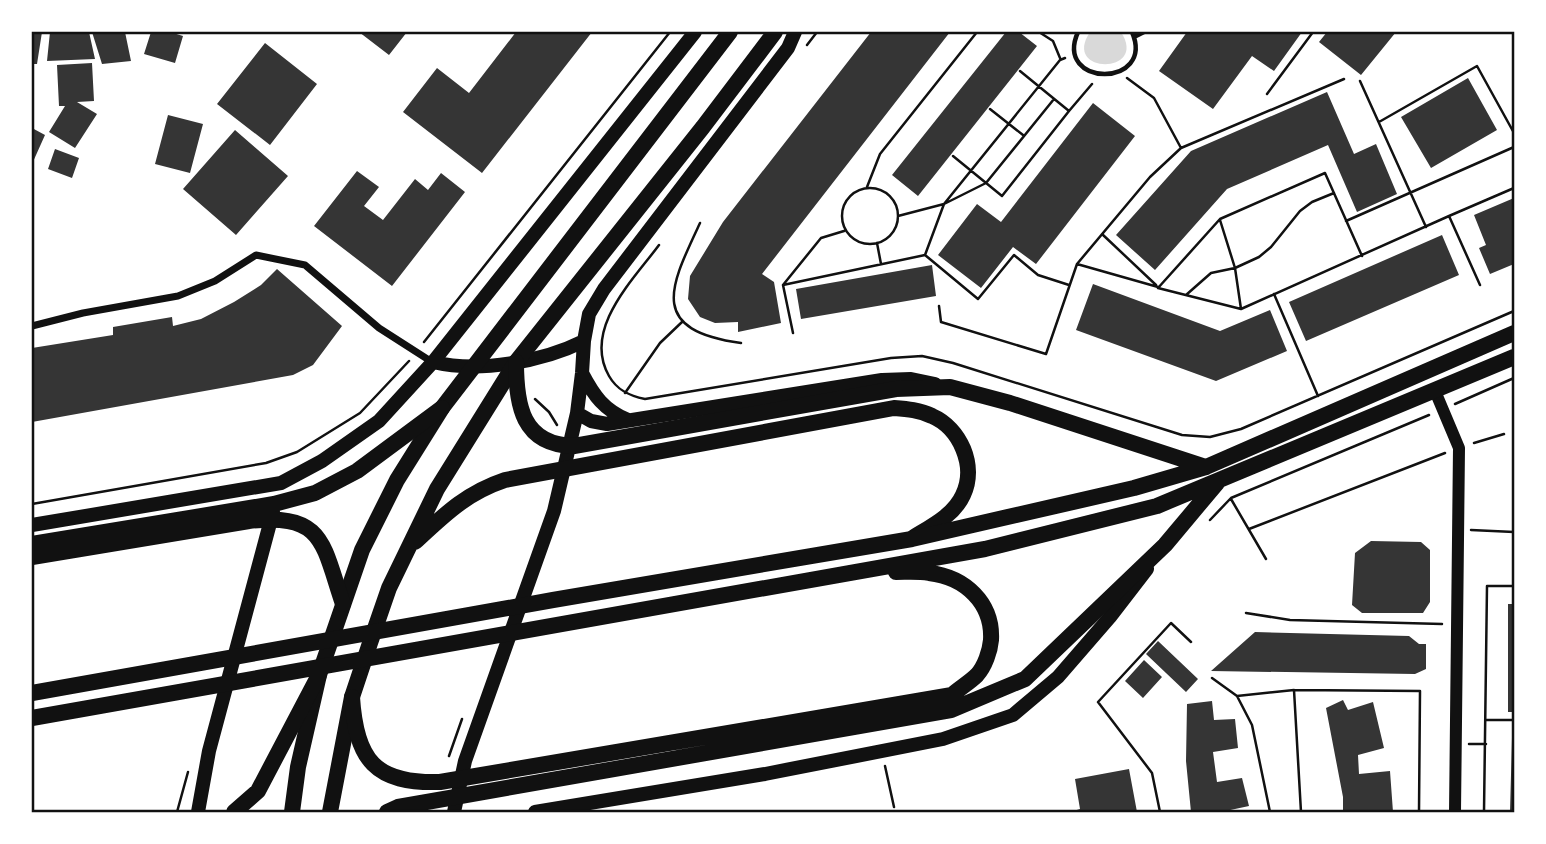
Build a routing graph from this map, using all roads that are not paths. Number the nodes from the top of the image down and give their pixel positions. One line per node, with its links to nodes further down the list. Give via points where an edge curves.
1 (695, 32): 12 (main road)
2 (730, 32): 17 (main road)
3 (775, 32): 13 (main road)
4 (795, 32): 10 (main road, via 788,48 604,289 589,314)
5 (1078, 32): 7 (lane, via 1076,56 1099,75 1119,72 1133,57)
6 (1144, 32): 7 (lane)
7 (1133, 34)
8 (32, 326): 12 (street, via 178,296 215,281 256,255 306,264 379,328)
9 (1514, 333): 20 (main road)
10 (584, 341): 12 (main road, via 542,358 481,365); 14 (main road)
11 (1514, 357): 16 (main road)
12 (433, 362): 22 (main road, via 379,421)
13 (516, 362): 15 (main road, via 518,400 526,421 560,446 896,388); 28 (main road, via 437,489)
14 (583, 373): 18 (main road); 19 (main road, via 605,408)
15 (950, 387): 19 (main road, via 911,379 882,380); 20 (main road)
16 (1435, 391): 21 (main road); 43 (street, via 1458,448)
17 (442, 408): 23 (main road, via 337,483); 31 (main road, via 397,480)
18 (577, 413): 19 (main road, via 599,423); 41 (main road, via 554,510 465,761)
19 (628, 420)
20 (1206, 467): 25 (main road)
21 (1220, 479): 27 (main road); 30 (main road, via 1157,506 985,549)
22 (281, 484): 24 (main road); 36 (main road, via 209,751)
23 (247, 515): 26 (main road); 29 (main road); 31 (main road, via 296,521 310,530 327,555)
24 (32, 525)
25 (912, 539): 28 (main road, via 949,515 963,495 969,474 967,457 959,441 934,416 894,408 505,480 466,497); 33 (main road)
26 (32, 544)
27 (1165, 545): 40 (main road, via 1025,678 951,710 398,807); 42 (main road, via 1058,677 1013,715 943,739)
28 (408, 549): 34 (main road, via 389,588)
29 (32, 557)
30 (862, 572): 34 (main road, via 929,573 968,587 982,601 992,625 990,650 979,673 952,695 423,783 396,780 376,767 356,734); 35 (main road)
31 (343, 604): 32 (main road)
32 (319, 675): 37 (main road, via 258,791); 38 (main road)
33 (32, 693)
34 (352, 697): 39 (main road)
35 (32, 718)
36 (198, 813)
37 (234, 813)
38 (292, 813)
39 (330, 813)
40 (387, 813)
41 (454, 813)
42 (535, 813)
43 (1455, 813)

